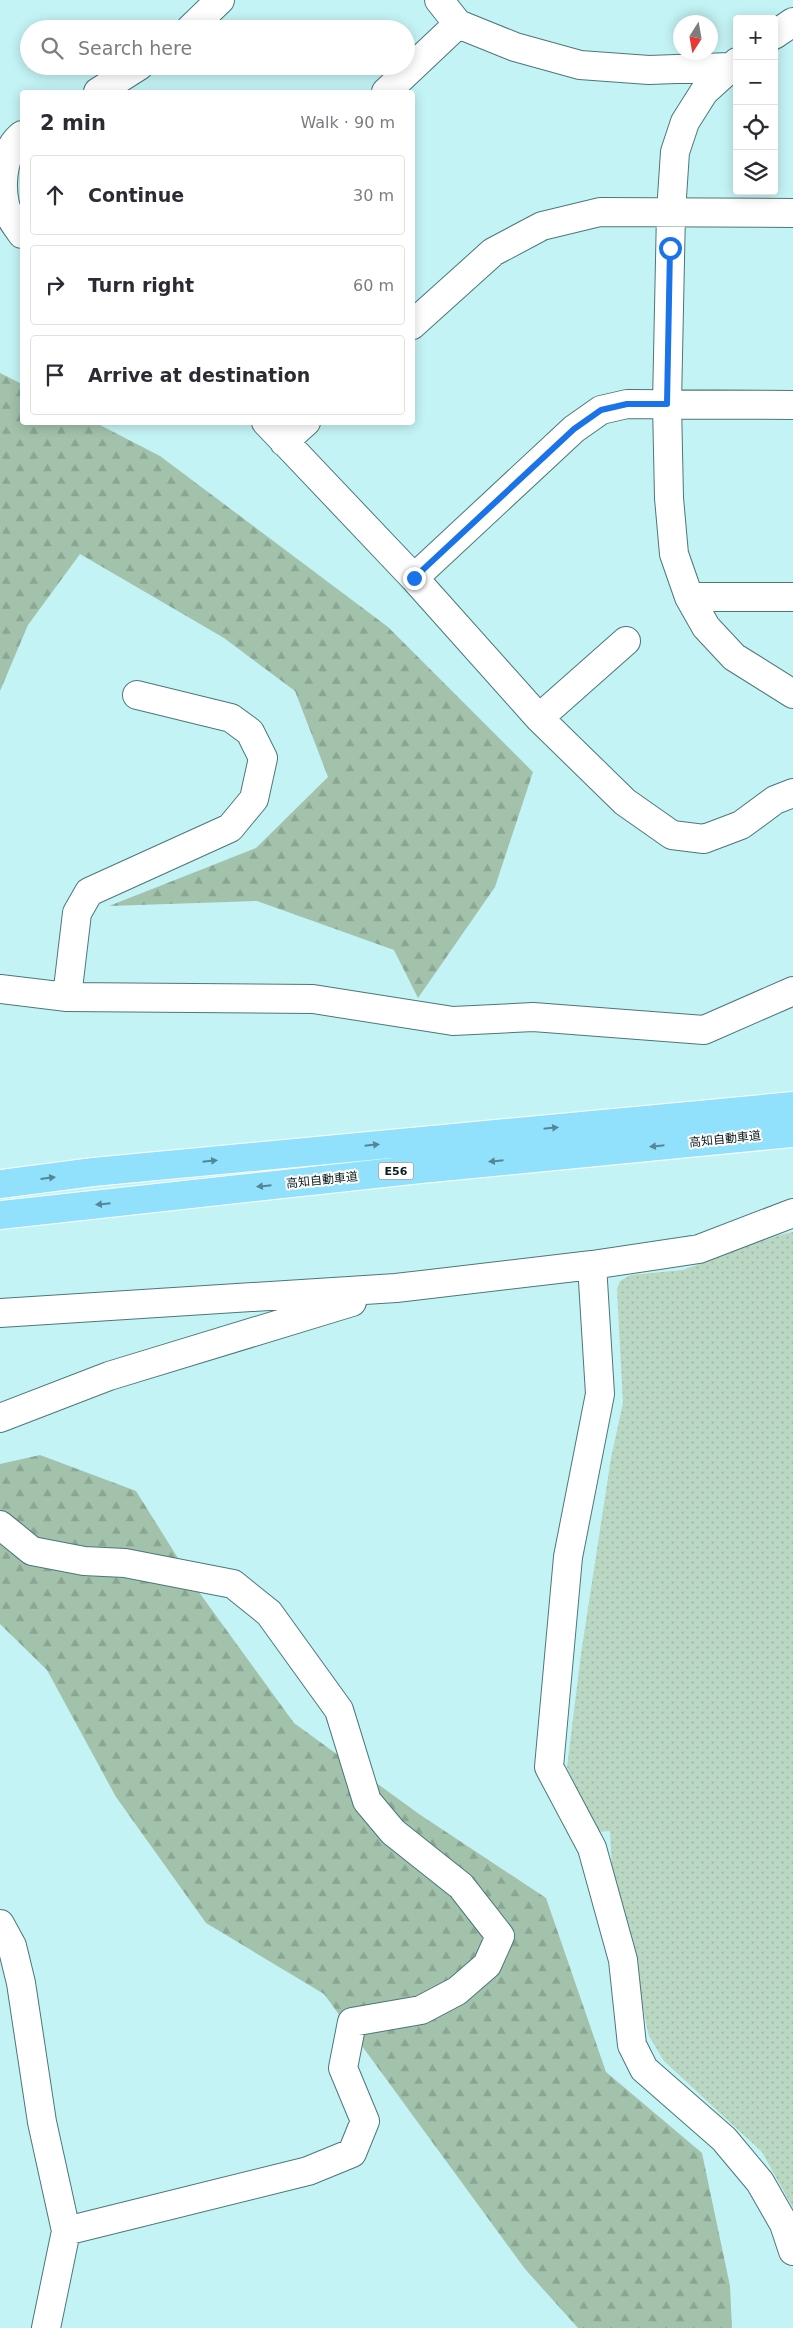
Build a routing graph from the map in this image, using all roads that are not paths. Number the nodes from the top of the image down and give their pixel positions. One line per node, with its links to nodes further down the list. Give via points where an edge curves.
1 (220, 0): 3 (street)
2 (439, 0): 4 (street)
3 (199, 20)
4 (458, 24): 5 (street); 6 (street, via 515,48 580,65 649,70)
5 (415, 65)
6 (733, 65): 12 (street, via 704,92 685,122 675,152)
7 (125, 75): 9 (street)
8 (404, 75): 10 (street)
9 (101, 90)
10 (388, 90)
11 (20, 137): 14 (street, via 7,158 4,180 5,205)
12 (670, 212): 13 (street); 15 (street, via 600,212 542,226 493,252); 16 (street)
13 (793, 213)
14 (20, 232)
15 (415, 323)
16 (667, 404): 17 (street); 21 (street, via 627,404 601,410 574,429); 22 (street, via 674,554)
17 (793, 404)
18 (269, 425): 20 (street)
19 (303, 425): 20 (street)
20 (284, 442): 21 (street)
21 (414, 578): 27 (street)
22 (689, 597): 23 (street); 25 (street, via 706,627 734,657)
23 (793, 597)
24 (626, 641): 27 (street)
25 (793, 694)
26 (137, 695): 31 (street, via 231,718 250,732 263,758 254,799 230,828 89,892 77,913)
27 (539, 718): 28 (street, via 625,802 672,835 704,839 741,825 775,800)
28 (793, 793)
29 (0, 989): 31 (street)
30 (793, 991): 31 (street, via 704,1030 533,1017 453,1020 313,999)
31 (68, 997)
32 (793, 1106): 34 (highway, E56, one-way to 32, via 93,1172)
33 (793, 1133): 36 (highway, 高知自動車道 / E56, one-way to 36)
34 (0, 1184)
35 (793, 1213): 37 (street, via 699,1249)
36 (0, 1215)
37 (592, 1265): 38 (street); 44 (street, via 600,1394 568,1557 549,1767 592,1848 623,1960 632,2045 644,2069 724,2140 760,2182 784,2224)
38 (396, 1288): 39 (street); 40 (street, via 109,1376)
39 (0, 1313)
40 (0, 1418)
41 (0, 1525): 43 (street, via 32,1551 84,1561 125,1563 233,1584 269,1612 340,1710 367,1801 393,1832 461,1886 500,1936 487,1965 457,1991 421,2010 352,2022 343,2068 365,2121 352,2153 308,2171)
42 (0, 1924): 43 (street, via 12,1946 21,1984 42,2122)
43 (66, 2232): 45 (street)
44 (793, 2252)
45 (46, 2328)

